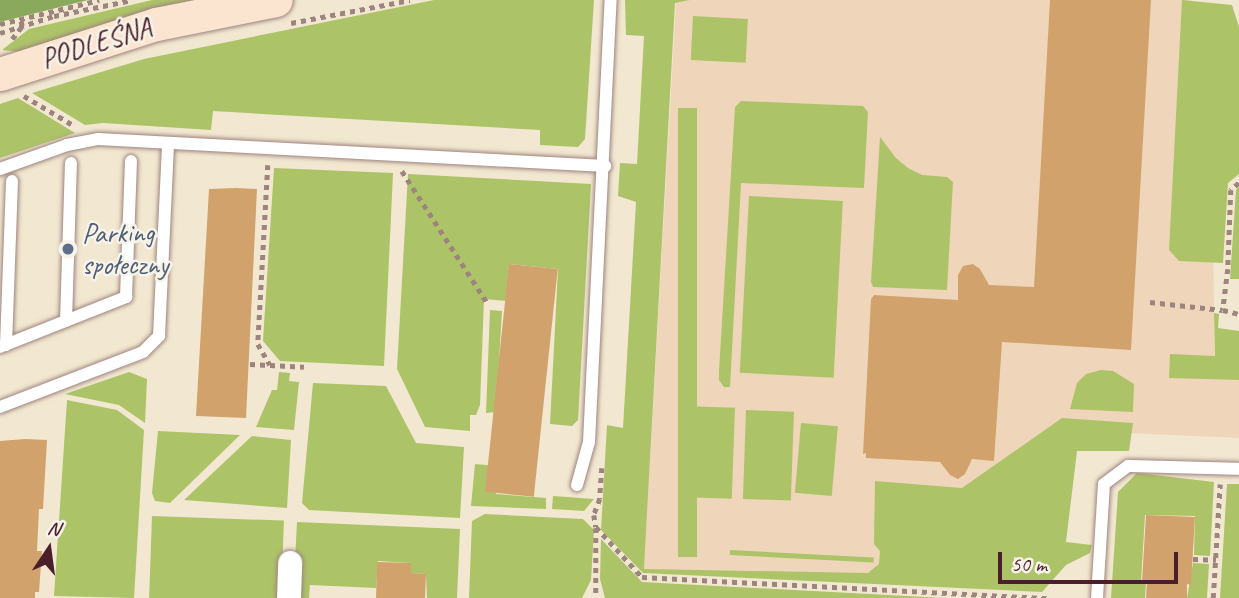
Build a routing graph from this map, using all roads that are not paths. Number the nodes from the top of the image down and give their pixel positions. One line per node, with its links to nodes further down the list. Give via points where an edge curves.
1 (276, 0): 3 (street, PODLEŚNA, via 156,24)
2 (611, 0): 7 (lane)
3 (10, 83)
4 (168, 143): 7 (lane); 8 (lane, via 88,141); 12 (lane, via 159,336 143,352)
5 (131, 161): 10 (lane, via 126,297)
6 (71, 163): 10 (lane)
7 (605, 166): 14 (lane, via 589,442)
8 (0, 169)
9 (12, 181): 11 (lane)
10 (66, 321): 11 (lane)
11 (3, 346)
12 (0, 407)
13 (1239, 469): 17 (lane, via 1128,466 1104,484)
14 (577, 485)
15 (290, 563): 16 (street)
16 (289, 598)
17 (1097, 598)

